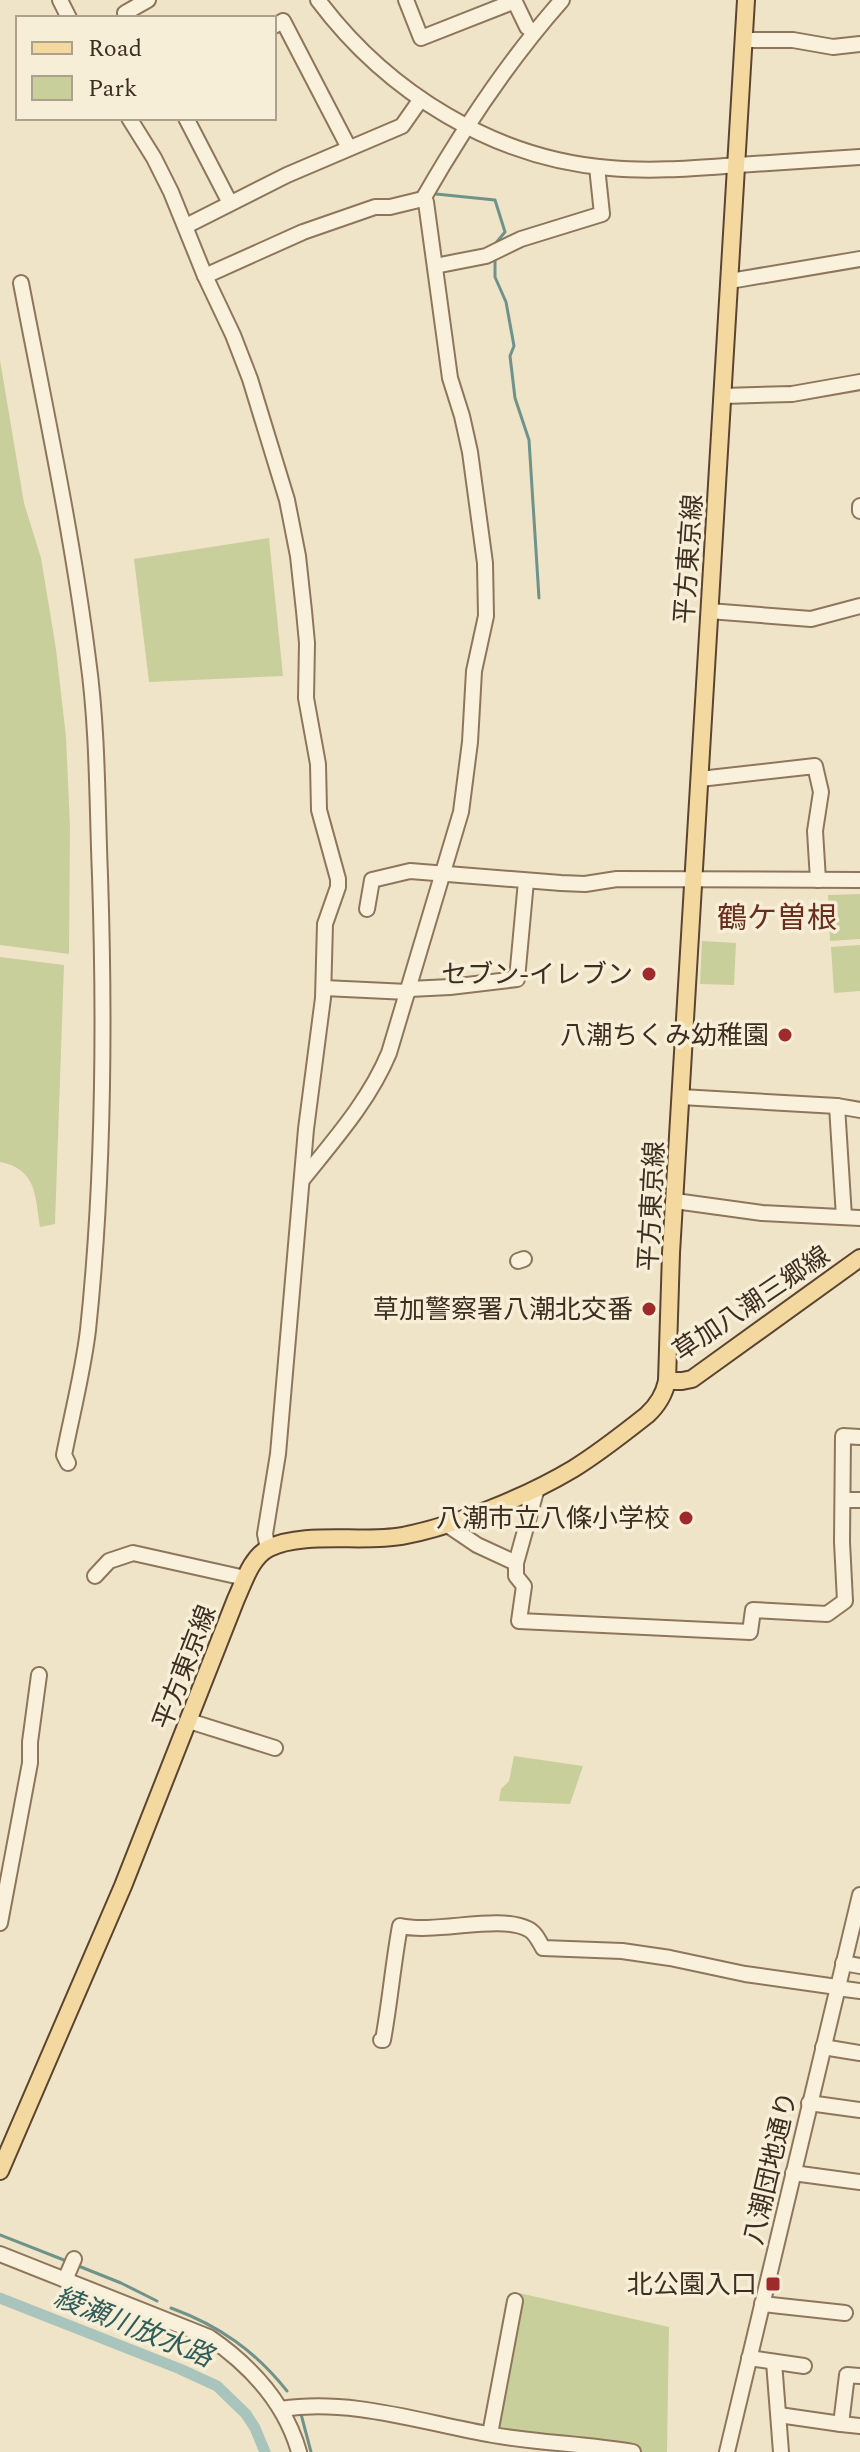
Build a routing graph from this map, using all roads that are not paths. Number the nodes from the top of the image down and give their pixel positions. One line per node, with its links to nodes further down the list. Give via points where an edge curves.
1 (148, 0): 7 (street)
2 (318, 0): 12 (street, via 365,54)
3 (406, 0): 4 (street, via 421,38)
4 (515, 0): 9 (street)
5 (562, 0): 9 (street)
6 (746, 0): 10 (main road, 平方東京線)
7 (123, 10)
8 (276, 25): 16 (street, via 283,21)
9 (534, 32): 15 (street)
10 (744, 40): 11 (street); 18 (main road, 平方東京線)
11 (860, 44)
12 (421, 99): 15 (street); 16 (street, via 402,126)
13 (130, 120): 22 (street)
14 (187, 120): 21 (street)
15 (467, 126): 19 (street, via 516,148); 20 (street)
16 (349, 148): 21 (street)
17 (860, 157): 18 (street)
18 (737, 165): 19 (street); 26 (main road, 平方東京線)
19 (597, 167): 24 (street, via 602,214 521,239 486,256)
20 (423, 199): 24 (street); 25 (street, via 348,216)
21 (230, 203): 22 (street)
22 (186, 226): 25 (street)
23 (860, 259): 26 (street)
24 (435, 266): 34 (street, via 450,378 470,452 486,601 474,671 466,788)
25 (205, 276): 40 (street, via 250,379 287,500 298,556 319,810 338,879 325,924)
26 (730, 281): 29 (main road, 平方東京線)
27 (21, 283): 52 (street, via 74,566 95,728 103,1043 99,1197 87,1333 64,1455)
28 (860, 382): 29 (street, via 792,394)
29 (723, 396): 32 (main road, 平方東京線)
30 (860, 594): 31 (street)
31 (854, 607): 32 (street, via 811,619)
32 (709, 611): 33 (main road, 平方東京線)
33 (700, 779): 35 (main road, 平方東京線); 36 (street, via 815,766 821,802 815,831)
34 (443, 874): 38 (street); 39 (street, via 410,871 372,880); 41 (street)
35 (693, 879): 36 (street); 38 (street); 42 (main road, 平方東京線)
36 (818, 880): 37 (street)
37 (860, 880)
38 (526, 881): 41 (street, via 517,979)
39 (367, 909)
40 (324, 988): 41 (street); 45 (street)
41 (408, 990): 45 (street, via 378,1077)
42 (681, 1097): 43 (street); 46 (main road, 平方東京線)
43 (837, 1106): 44 (street); 47 (street)
44 (860, 1110)
45 (302, 1180): 57 (street, via 278,1454 265,1534)
46 (675, 1201): 47 (street); 50 (main road, 平方東京線)
47 (844, 1217): 48 (street)
48 (860, 1218)
49 (860, 1258): 50 (main road, 草加八潮三郷線, via 692,1379)
50 (667, 1381): 53 (main road, 平方東京線, via 660,1401 647,1415)
51 (860, 1437): 54 (street, via 843,1436)
52 (68, 1463)
53 (537, 1488): 56 (main road, 平方東京線); 58 (street)
54 (843, 1500): 55 (street); 61 (street)
55 (860, 1500)
56 (446, 1524): 57 (main road, 平方東京線, via 399,1537 311,1540); 58 (street)
57 (268, 1549): 60 (main road, 平方東京線)
58 (516, 1563): 61 (street, via 516,1576 524,1586 519,1621 533,1623 750,1632 753,1610 827,1614)
59 (95, 1576): 60 (street, via 109,1561 133,1553)
60 (245, 1578): 63 (main road, 平方東京線)
61 (852, 1598)
62 (39, 1675): 66 (street, via 30,1763)
63 (189, 1721): 64 (street); 76 (main road, 平方東京線)
64 (275, 1748)
65 (860, 1895): 67 (street, 八潮団地通り)
66 (0, 1923)
67 (843, 1963): 68 (street); 69 (street, 八潮団地通り)
68 (860, 1966)
69 (837, 1988): 70 (street); 71 (street, via 622,1951 543,1948 526,1927 505,1924 400,1926); 72 (street, 八潮団地通り)
70 (860, 1991)
71 (381, 2040)
72 (823, 2047): 73 (street); 74 (street, 八潮団地通り)
73 (860, 2053)
74 (809, 2103): 75 (street); 77 (street, 八潮団地通り)
75 (860, 2110)
76 (0, 2171)
77 (793, 2173): 78 (street); 83 (street, 八潮団地通り)
78 (860, 2182)
79 (0, 2254): 81 (street)
80 (74, 2259): 81 (street)
81 (65, 2280): 89 (street, via 209,2337 256,2375)
82 (515, 2301): 93 (street)
83 (762, 2304): 84 (street); 85 (street, 八潮団地通り)
84 (845, 2313)
85 (749, 2358): 86 (street); 96 (street, 八潮団地通り)
86 (774, 2362): 87 (street); 90 (street)
87 (804, 2366)
88 (860, 2376): 91 (street, via 847,2375)
89 (281, 2409): 93 (street, via 366,2410); 94 (street)
90 (779, 2415): 91 (street); 97 (street)
91 (841, 2424): 92 (street)
92 (860, 2426)
93 (490, 2434): 95 (street)
94 (299, 2452)
95 (633, 2452)
96 (727, 2452)
97 (781, 2452)

